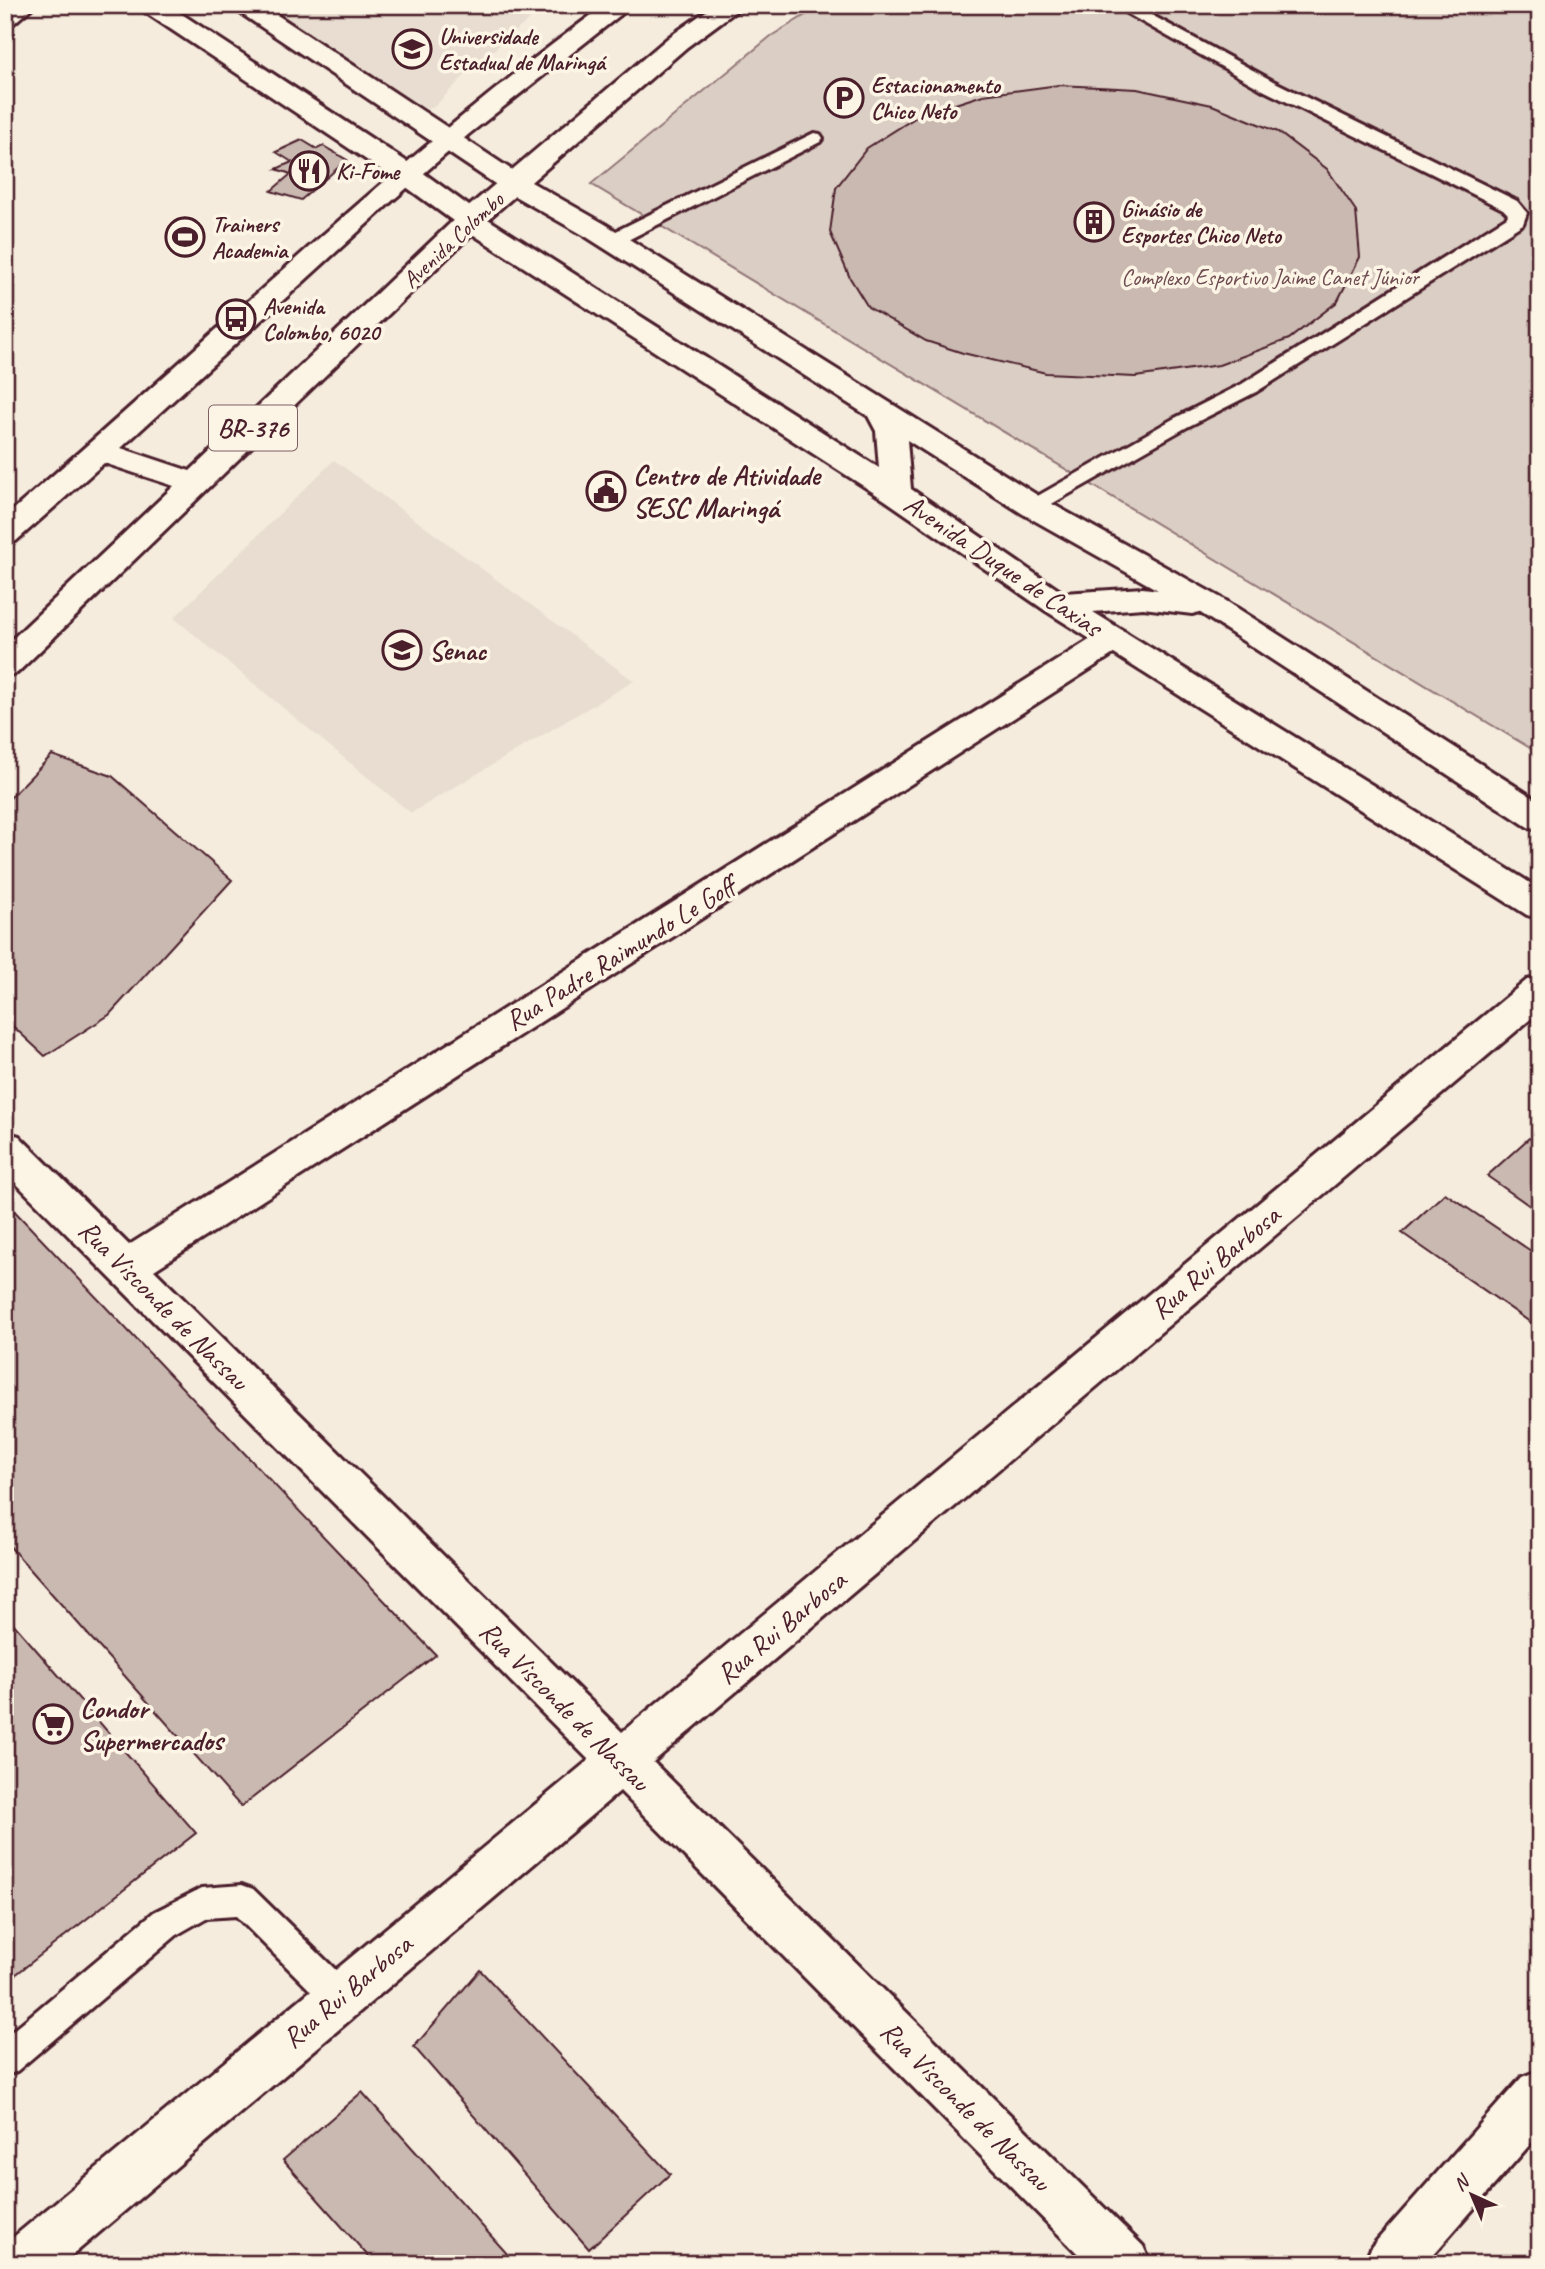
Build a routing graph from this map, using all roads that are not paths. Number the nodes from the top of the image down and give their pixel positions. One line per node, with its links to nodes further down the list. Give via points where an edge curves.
1 (23, 5): 7 (main road)
2 (151, 5): 10 (main road, Avenida Duque de Caxias)
3 (244, 5): 9 (main road)
4 (621, 5): 9 (main road)
5 (732, 5): 11 (main road, Avenida Colombo, via 678,42)
6 (1120, 5): 18 (lane, via 1518,213 1516,220 1260,382)
7 (5, 18)
8 (814, 138): 13 (lane)
9 (447, 140): 10 (main road); 11 (main road)
10 (408, 175): 12 (main road, Avenida Duque de Caxias); 15 (main road, BR-376)
11 (514, 184): 12 (main road, Avenida Colombo); 13 (main road)
12 (470, 220): 16 (main road, Avenida Colombo / BR-376); 17 (main road, Avenida Duque de Caxias)
13 (611, 241): 14 (main road)
14 (882, 413): 17 (main road, via 891,430); 18 (main road)
15 (102, 452): 16 (main road); 19 (main road, BR-376)
16 (195, 483): 23 (main road, Avenida Colombo / BR-376)
17 (896, 494): 20 (main road, Avenida Duque de Caxias)
18 (1034, 507): 21 (main road)
19 (5, 534)
20 (1057, 604): 21 (main road, via 1143,598); 24 (main road, Avenida Duque de Caxias)
21 (1212, 606): 26 (main road)
22 (5, 626): 23 (main road)
23 (36, 637): 25 (main road, Avenida Colombo / BR-376)
24 (1114, 639): 27 (main road, Avenida Duque de Caxias); 30 (main road, Rua Padre Raimundo Le Goff)
25 (5, 665)
26 (1540, 819)
27 (1540, 906)
28 (1540, 990): 31 (main road, Rua Rui Barbosa)
29 (5, 1147): 30 (main road, Rua Visconde de Nassau)
30 (126, 1268): 31 (main road, Rua Visconde de Nassau)
31 (621, 1761): 32 (main road, Rua Rui Barbosa); 36 (main road, Rua Visconde de Nassau)
32 (340, 1997): 33 (lane, via 242,1900 202,1903 166,1923); 35 (main road, Rua Rui Barbosa)
33 (5, 2059)
34 (1540, 2095): 37 (main road)
35 (22, 2264)
36 (1125, 2264)
37 (1390, 2264)

